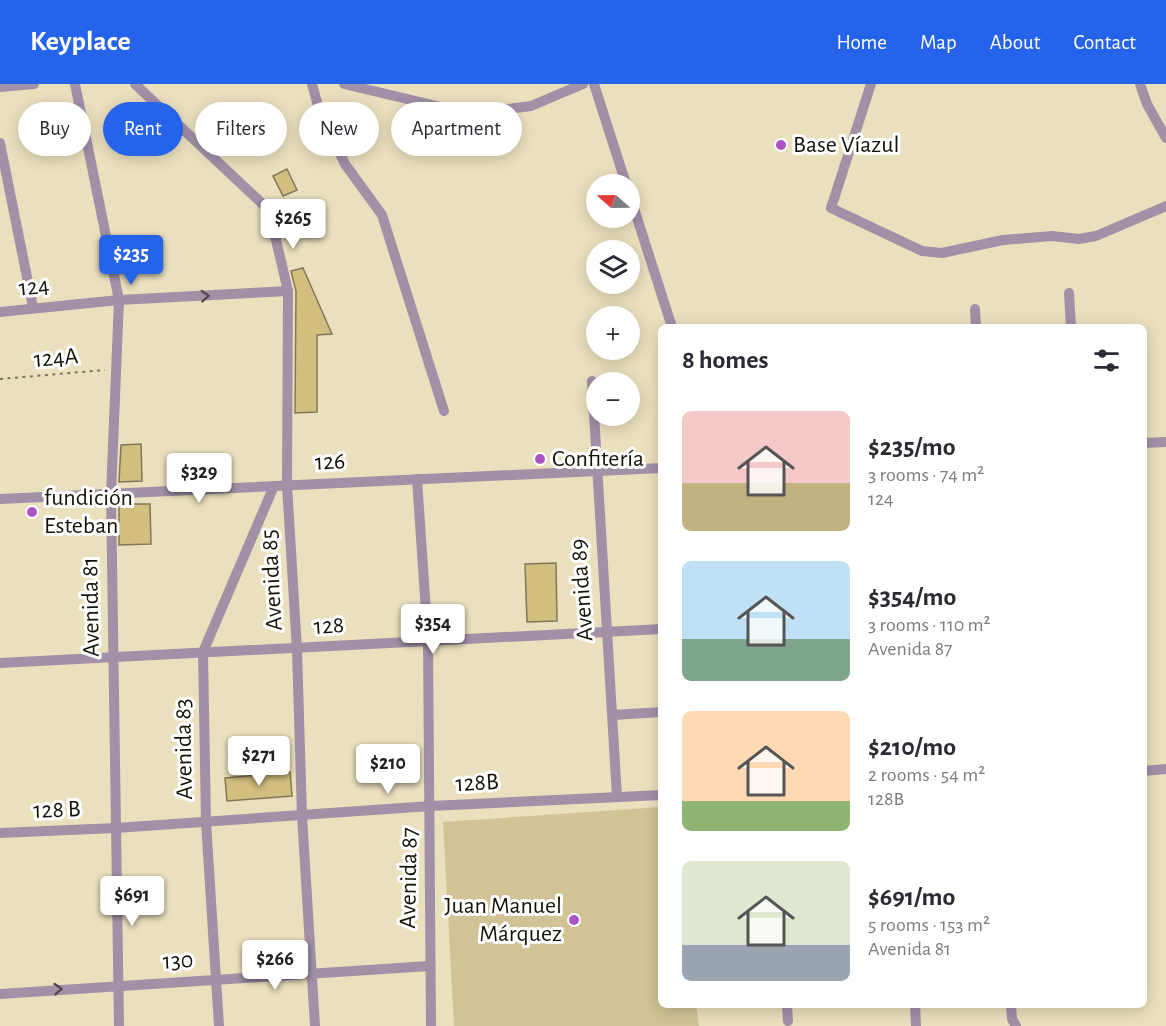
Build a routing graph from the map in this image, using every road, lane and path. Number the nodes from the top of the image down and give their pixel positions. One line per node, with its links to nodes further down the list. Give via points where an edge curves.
1 (34, 84): 10 (street)
2 (75, 84): 18 (street, Avenida 81)
3 (135, 84): 16 (street, Avenida 85, via 269,210)
4 (312, 84): 27 (street, via 320,113 345,164 382,215)
5 (344, 84): 6 (street, via 470,114 531,106)
6 (582, 84)
7 (594, 84): 13 (street)
8 (871, 84): 14 (street, via 831,208 922,251 942,253 1003,240 1096,236)
9 (1140, 84): 11 (street)
10 (0, 87)
11 (1166, 138)
12 (0, 143): 19 (street)
13 (623, 174)
14 (1166, 206)
15 (640, 227): 22 (street)
16 (288, 291): 18 (street, 124, one-way to 16); 34 (street, Avenida 85)
17 (1069, 293): 24 (street)
18 (119, 300): 19 (street, 124); 25 (street, Avenida 81)
19 (33, 308): 21 (street, 124)
20 (975, 309): 23 (street)
21 (0, 312)
22 (671, 324)
23 (976, 324)
24 (1071, 324)
25 (114, 370): 26 (path, 124A); 36 (street, Avenida 81)
26 (0, 379)
27 (444, 411)
28 (594, 426): 32 (street, Avenida 89)
29 (1166, 442): 30 (street)
30 (1147, 443)
31 (658, 468): 32 (street, 126)
32 (596, 471): 33 (street, 126); 39 (street, Avenida 89)
33 (417, 479): 34 (street, 126); 40 (street, Avenida 87)
34 (287, 485): 35 (street, 126); 41 (street, Avenida 85)
35 (274, 486): 36 (street, 126); 42 (street, Avenida 83)
36 (111, 494): 37 (street, 126); 43 (street, Avenida 81)
37 (0, 499)
38 (658, 629): 39 (street, 128)
39 (606, 633): 40 (street, 128); 46 (street, Avenida 89)
40 (428, 641): 41 (street, 128); 51 (street, Avenida 87)
41 (297, 650): 42 (street, 128); 52 (street, Avenida 85)
42 (203, 652): 43 (street, 128); 53 (street, Avenida 83)
43 (113, 655): 44 (street, 128); 54 (street, Avenida 81)
44 (0, 663)
45 (658, 712): 46 (street)
46 (613, 715): 50 (street, Avenida 89)
47 (1166, 769): 48 (street)
48 (1147, 771)
49 (658, 795): 50 (street, 128B)
50 (617, 797): 51 (street, 128B)
51 (431, 806): 52 (street, 128B); 56 (street, Avenida 87)
52 (302, 816): 53 (street, 128B); 57 (street, Avenida 85)
53 (206, 822): 54 (street, 128B); 58 (street, Avenida 83)
54 (116, 828): 55 (street, 128 B); 59 (street, Avenida 81)
55 (0, 833)
56 (429, 966): 57 (street, 130); 69 (street, Avenida 87)
57 (312, 975): 58 (street, 130); 68 (street, Avenida 85)
58 (217, 980): 59 (street, 130); 67 (street, Avenida 83)
59 (119, 985): 60 (street, 130, one-way to 59); 66 (street, Avenida 81)
60 (0, 994)
61 (787, 1008): 64 (street)
62 (915, 1008): 70 (street)
63 (1012, 1008): 65 (street)
64 (788, 1021)
65 (1014, 1023)
66 (119, 1026)
67 (219, 1026)
68 (315, 1026)
69 (431, 1026)
70 (916, 1026)

